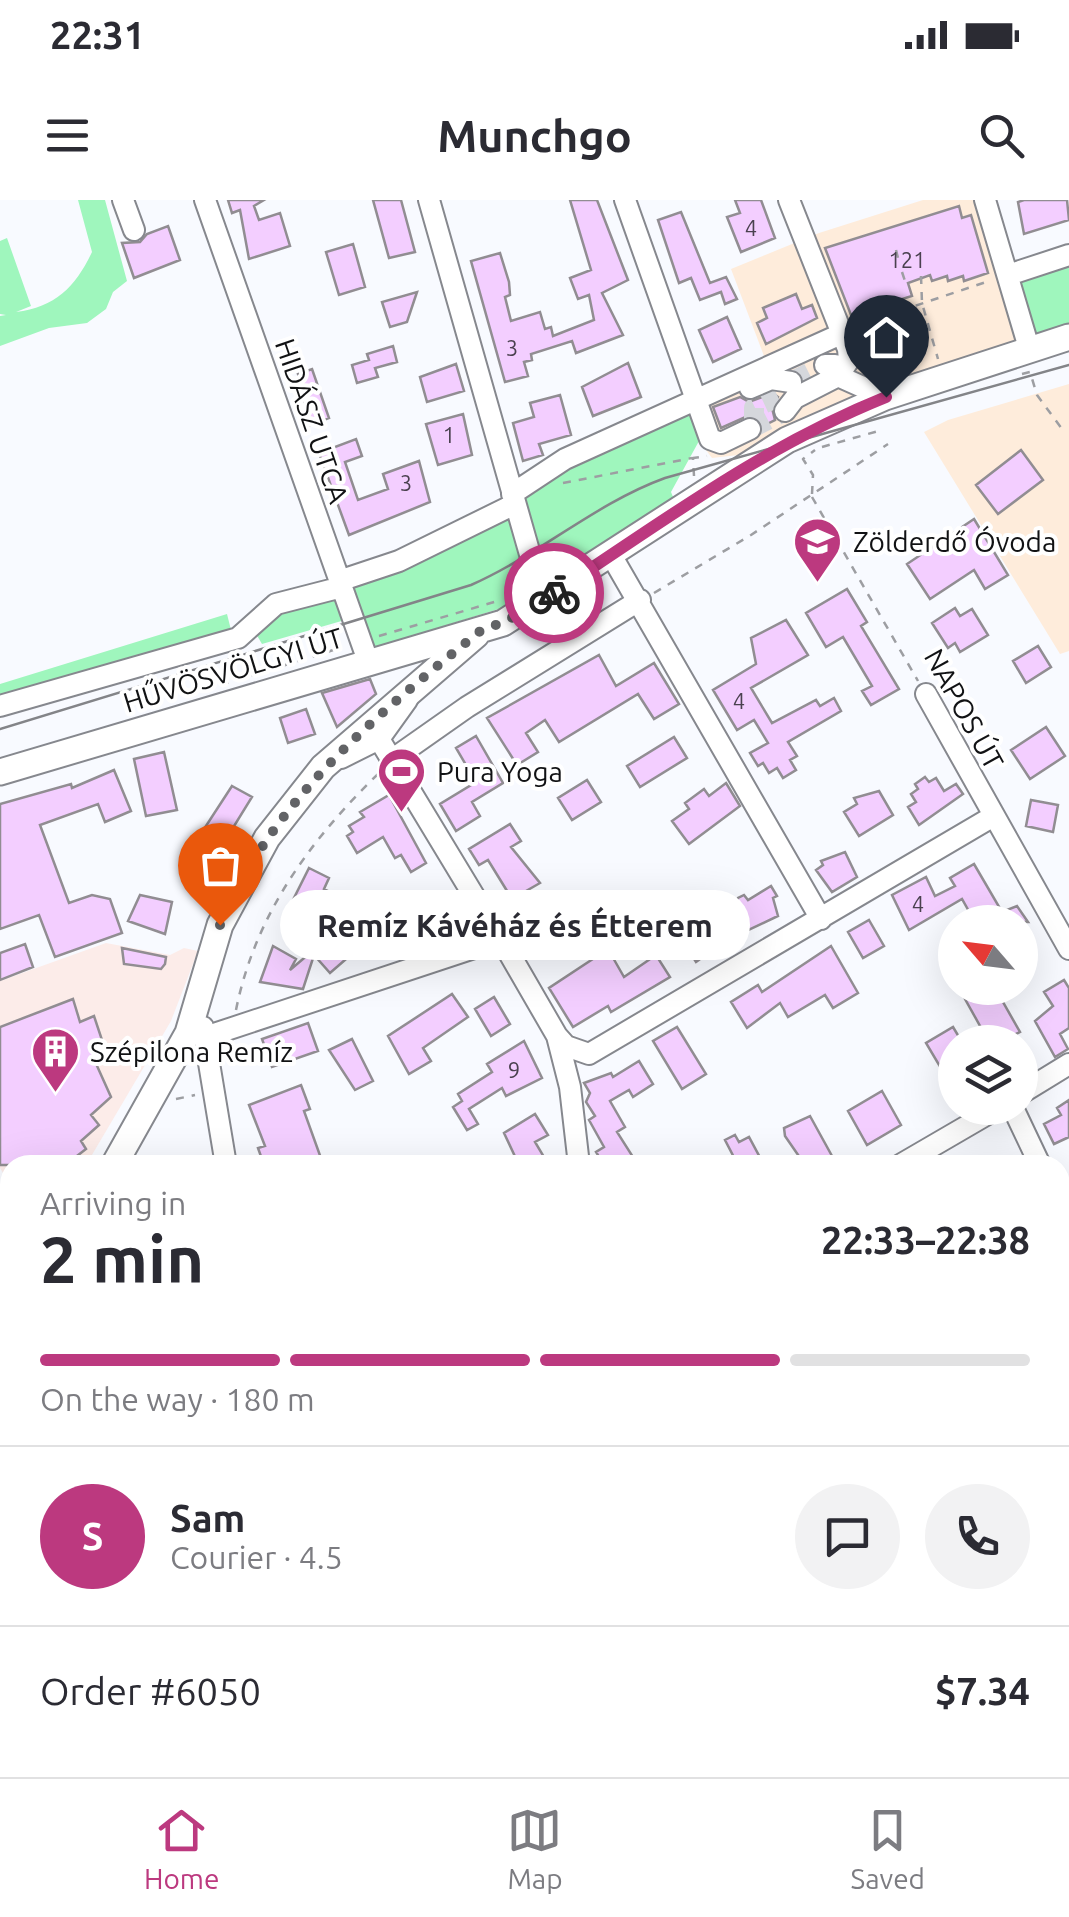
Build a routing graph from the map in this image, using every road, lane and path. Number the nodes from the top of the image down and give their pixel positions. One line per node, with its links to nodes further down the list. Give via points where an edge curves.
1 (123, 200): 7 (street)
2 (205, 200): 34 (street, HIDÁSZ UTCA)
3 (429, 200): 32 (street)
4 (625, 200): 24 (street)
5 (790, 200): 19 (street)
6 (985, 200): 12 (street)
7 (134, 230)
8 (896, 250): 10 (path)
9 (1069, 255): 12 (street)
10 (899, 262)
11 (902, 272): 14 (path)
12 (1008, 274): 15 (path); 20 (street)
13 (922, 276): 15 (path)
14 (905, 282)
15 (922, 303): 17 (path); 21 (path)
16 (869, 310): 17 (path)
17 (871, 317): 19 (path)
18 (1069, 337): 20 (main road)
19 (844, 342): 22 (street, via 849,360); 24 (street)
20 (1029, 360): 23 (main road); 27 (path, via 1037,395)
21 (938, 361)
22 (832, 371): 23 (street); 24 (street, via 787,397 772,379)
23 (886, 397): 33 (main road, via 772,448)
24 (696, 402): 25 (street, via 710,439 721,448); 32 (street, HŰVÖSVÖLGYI ÚT, via 565,459)
25 (750, 429)
26 (882, 430): 31 (path, via 817,448 804,459 813,475)
27 (1065, 433)
28 (888, 444): 31 (path)
29 (693, 458): 30 (path)
30 (551, 486)
31 (812, 496): 37 (path); 41 (path, NAPOS ÚT)
32 (514, 499): 34 (street, HŰVÖSVÖLGYI ÚT); 36 (street)
33 (612, 555): 36 (main road); 37 (street)
34 (341, 584): 39 (street, HIDÁSZ UTCA); 42 (street, HŰVÖSVÖLGYI ÚT, via 276,604 238,638)
35 (508, 598): 39 (path)
36 (543, 600): 38 (main road)
37 (640, 600): 44 (street); 49 (street)
38 (484, 628): 39 (main road, HŰVÖSVÖLGYI ÚT); 40 (main road)
39 (365, 651): 46 (main road, HŰVÖSVÖLGYI ÚT)
40 (416, 683): 43 (street); 45 (main road)
41 (926, 694): 47 (street, NAPOS ÚT)
42 (0, 706)
43 (379, 739): 44 (street); 45 (street)
44 (393, 760): 48 (street); 53 (path, via 319,835 280,894 253,946)
45 (329, 761): 52 (main road, via 241,880 214,941)
46 (0, 772)
47 (992, 817): 49 (street); 51 (street, NAPOS ÚT)
48 (474, 896): 50 (path)
49 (822, 919): 56 (street)
50 (500, 943): 53 (street); 55 (street)
51 (1069, 949)
52 (199, 1005): 54 (street); 58 (main road)
53 (232, 1026): 54 (street)
54 (205, 1036): 59 (street)
55 (557, 1036): 56 (street); 61 (street)
56 (589, 1054): 61 (street)
57 (1069, 1064): 60 (street)
58 (168, 1069): 59 (street, via 186,1065); 66 (main road)
59 (212, 1079): 67 (street)
60 (1038, 1083)
61 (570, 1086): 68 (street)
62 (196, 1096): 63 (path)
63 (174, 1099)
64 (969, 1125): 69 (street)
65 (1021, 1125): 70 (street)
66 (120, 1155)
67 (224, 1155)
68 (577, 1155)
69 (917, 1155)
70 (1035, 1155)

